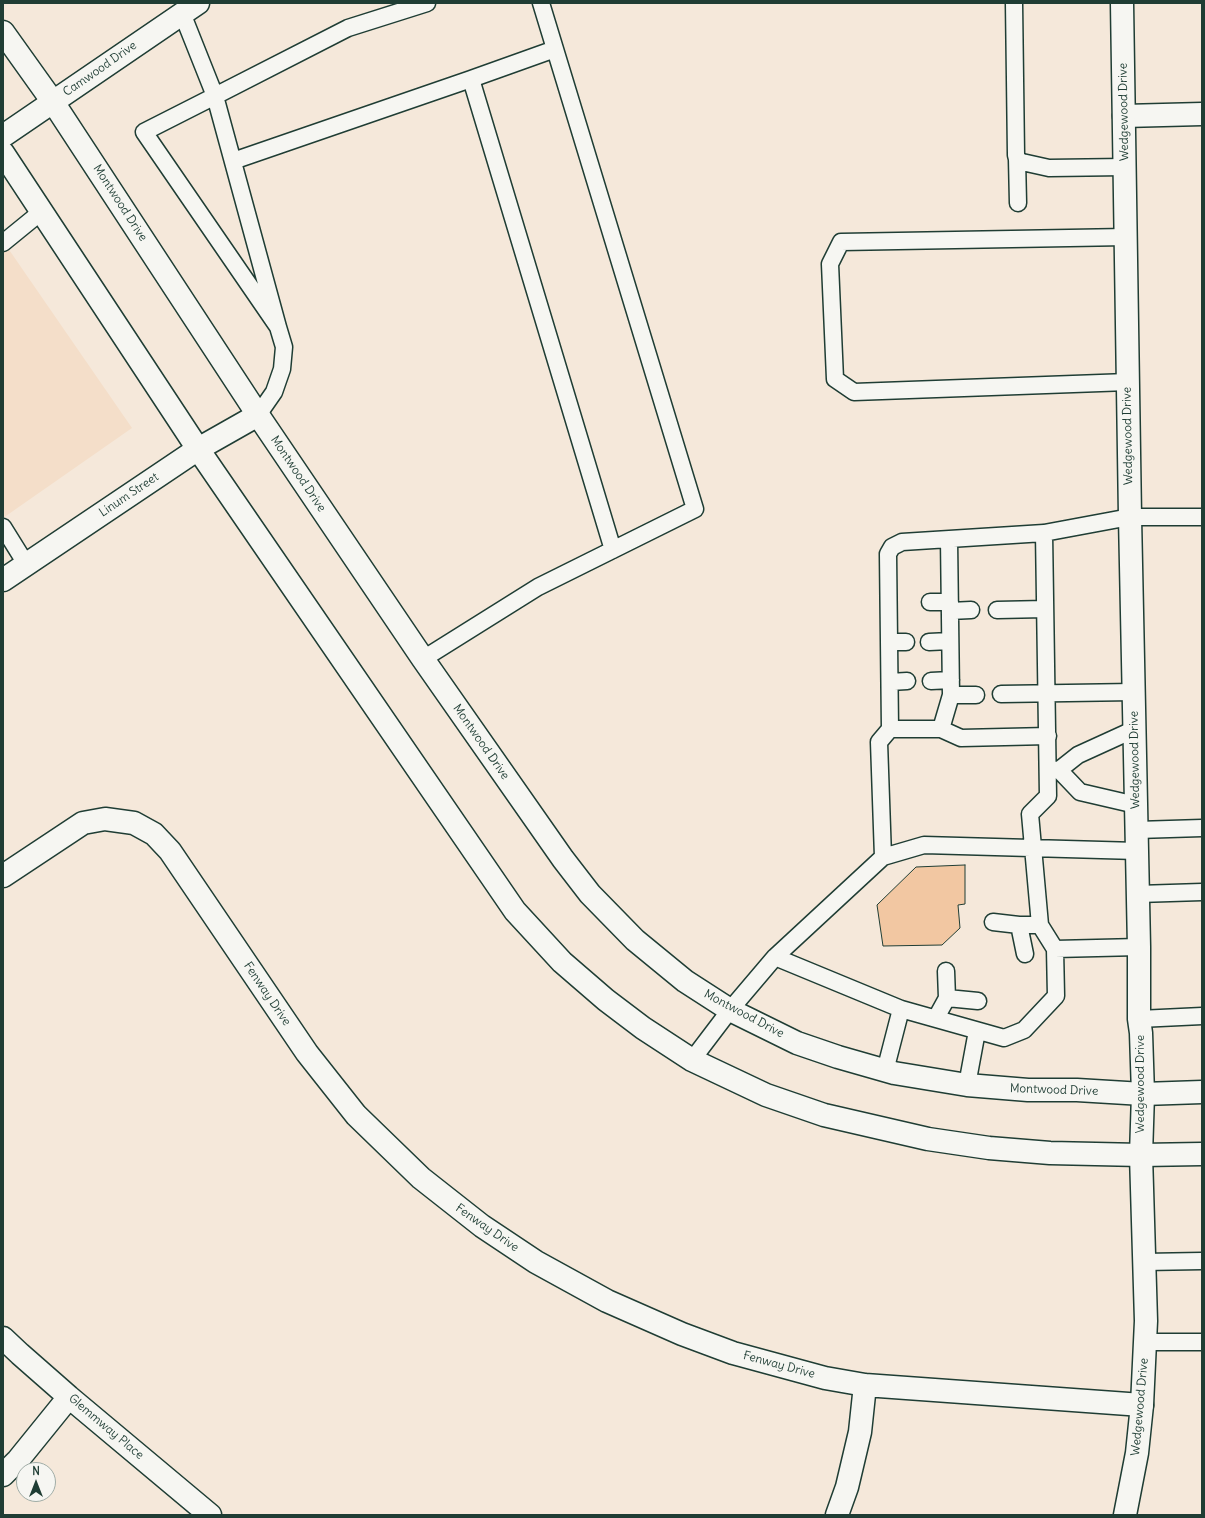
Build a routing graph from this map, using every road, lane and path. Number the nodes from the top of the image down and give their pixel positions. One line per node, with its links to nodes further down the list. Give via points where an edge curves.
1 (427, 3): 9 (lane, via 348,28)
2 (541, 3): 7 (lane)
3 (1014, 3): 15 (lane)
4 (1122, 3): 12 (street, Wedgewood Drive)
5 (190, 8): 9 (lane); 10 (street, Camwood Drive)
6 (3, 32): 10 (street, Montwood Drive)
7 (555, 49): 8 (lane); 31 (lane, via 695,509)
8 (471, 78): 16 (lane); 31 (lane)
9 (215, 96): 16 (lane); 22 (lane, via 144,132)
10 (53, 102): 13 (street, Camwood Drive); 24 (street, Montwood Drive)
11 (1202, 114): 12 (street)
12 (1124, 116): 17 (street, Wedgewood Drive)
13 (3, 136)
14 (3, 153): 19 (street)
15 (1017, 159): 17 (lane, via 1049,168); 18 (lane)
16 (233, 161): 22 (lane)
17 (1125, 167): 20 (street, Wedgewood Drive)
18 (1018, 203)
19 (41, 212): 21 (lane); 25 (street)
20 (1126, 237): 23 (street, Wedgewood Drive); 23 (lane, via 841,242 830,264 836,379 854,392)
21 (3, 244)
22 (278, 327): 24 (lane, via 284,347 282,369 274,392)
23 (1128, 382): 26 (street, Wedgewood Drive)
24 (258, 415): 25 (street, Linum Street); 43 (street, Montwood Drive)
25 (198, 449): 32 (street, Linum Street); 81 (street, via 515,911 562,962 606,1000)
26 (1130, 517): 27 (lane); 29 (lane); 48 (street, Wedgewood Drive)
27 (1202, 517)
28 (3, 527): 32 (lane)
29 (1044, 533): 30 (lane); 36 (lane)
30 (949, 539): 35 (lane); 40 (lane, via 902,542 892,547 888,554 896,603)
31 (613, 550): 43 (lane, via 538,587)
32 (26, 564): 33 (street, Linum Street)
33 (3, 580)
34 (930, 602): 35 (lane)
35 (950, 606): 37 (lane); 39 (lane)
36 (1045, 609): 38 (lane); 49 (lane)
37 (971, 610)
38 (997, 610)
39 (950, 641): 42 (lane); 47 (lane)
40 (889, 642): 41 (lane); 46 (lane)
41 (906, 642)
42 (929, 642)
43 (423, 659): 76 (street, Montwood Drive, via 590,894 640,945 685,981)
44 (907, 681): 46 (lane)
45 (931, 681): 47 (lane)
46 (890, 682): 52 (lane)
47 (951, 688): 51 (lane); 53 (lane)
48 (1134, 692): 49 (lane); 54 (street, Wedgewood Drive)
49 (1047, 693): 50 (lane); 55 (lane)
50 (1001, 694)
51 (976, 695)
52 (890, 729): 53 (lane); 61 (lane, via 878,742)
53 (941, 729): 55 (lane, via 960,738)
54 (1135, 729): 56 (lane, via 1078,755); 57 (street, Wedgewood Drive)
55 (1048, 736): 56 (lane)
56 (1054, 770): 57 (lane, via 1080,792); 60 (lane, via 1048,796 1030,814)
57 (1136, 804): 59 (street, Wedgewood Drive)
58 (1202, 828): 59 (lane)
59 (1137, 840): 60 (lane); 64 (street, Wedgewood Drive)
60 (1034, 848): 61 (lane, via 924,845); 67 (lane)
61 (883, 858): 71 (lane)
62 (3, 876): 93 (street, Fenway Drive, via 83,823 105,819 134,823 154,834 170,851 307,1053 356,1115 421,1178 482,1226 536,1262 607,1301 682,1334 733,1353 825,1378)
63 (1202, 892): 64 (lane)
64 (1138, 894): 68 (street, Wedgewood Drive)
65 (993, 922): 66 (lane)
66 (1019, 925): 67 (lane); 70 (lane)
67 (1040, 925): 69 (lane)
68 (1139, 947): 69 (lane); 79 (street, Wedgewood Drive)
69 (1055, 949): 80 (lane, via 1056,996 1024,1030 1004,1038)
70 (1025, 954)
71 (775, 957): 75 (lane); 76 (lane)
72 (946, 971): 73 (lane)
73 (947, 998): 74 (lane); 78 (lane)
74 (978, 1001)
75 (900, 1009): 78 (lane); 82 (lane)
76 (730, 1010): 81 (lane); 82 (street, Montwood Drive, via 797,1043)
77 (1202, 1016): 79 (lane)
78 (936, 1018): 80 (lane)
79 (1139, 1019): 85 (street, Wedgewood Drive)
80 (977, 1031): 83 (lane)
81 (692, 1060): 87 (street, via 766,1095 824,1115 928,1139 1050,1153)
82 (885, 1071): 83 (street, Montwood Drive)
83 (967, 1085): 85 (street, Montwood Drive)
84 (1202, 1092): 85 (street, Montwood Drive)
85 (1143, 1094): 87 (street, Wedgewood Drive)
86 (1202, 1154): 87 (street)
87 (1141, 1155): 89 (street, Wedgewood Drive)
88 (1202, 1261): 89 (lane)
89 (1144, 1262): 91 (street, Wedgewood Drive)
90 (3, 1338): 94 (street, Glemmway Place)
91 (1145, 1342): 92 (lane); 95 (street, Wedgewood Drive)
92 (1202, 1342)
93 (865, 1385): 95 (street, Fenway Drive); 98 (street, via 860,1432 847,1487)
94 (70, 1397): 96 (street); 97 (street, Glemmway Place)
95 (1142, 1405): 99 (street, Wedgewood Drive)
96 (3, 1475)
97 (210, 1515)
98 (837, 1515)
99 (1126, 1515)

